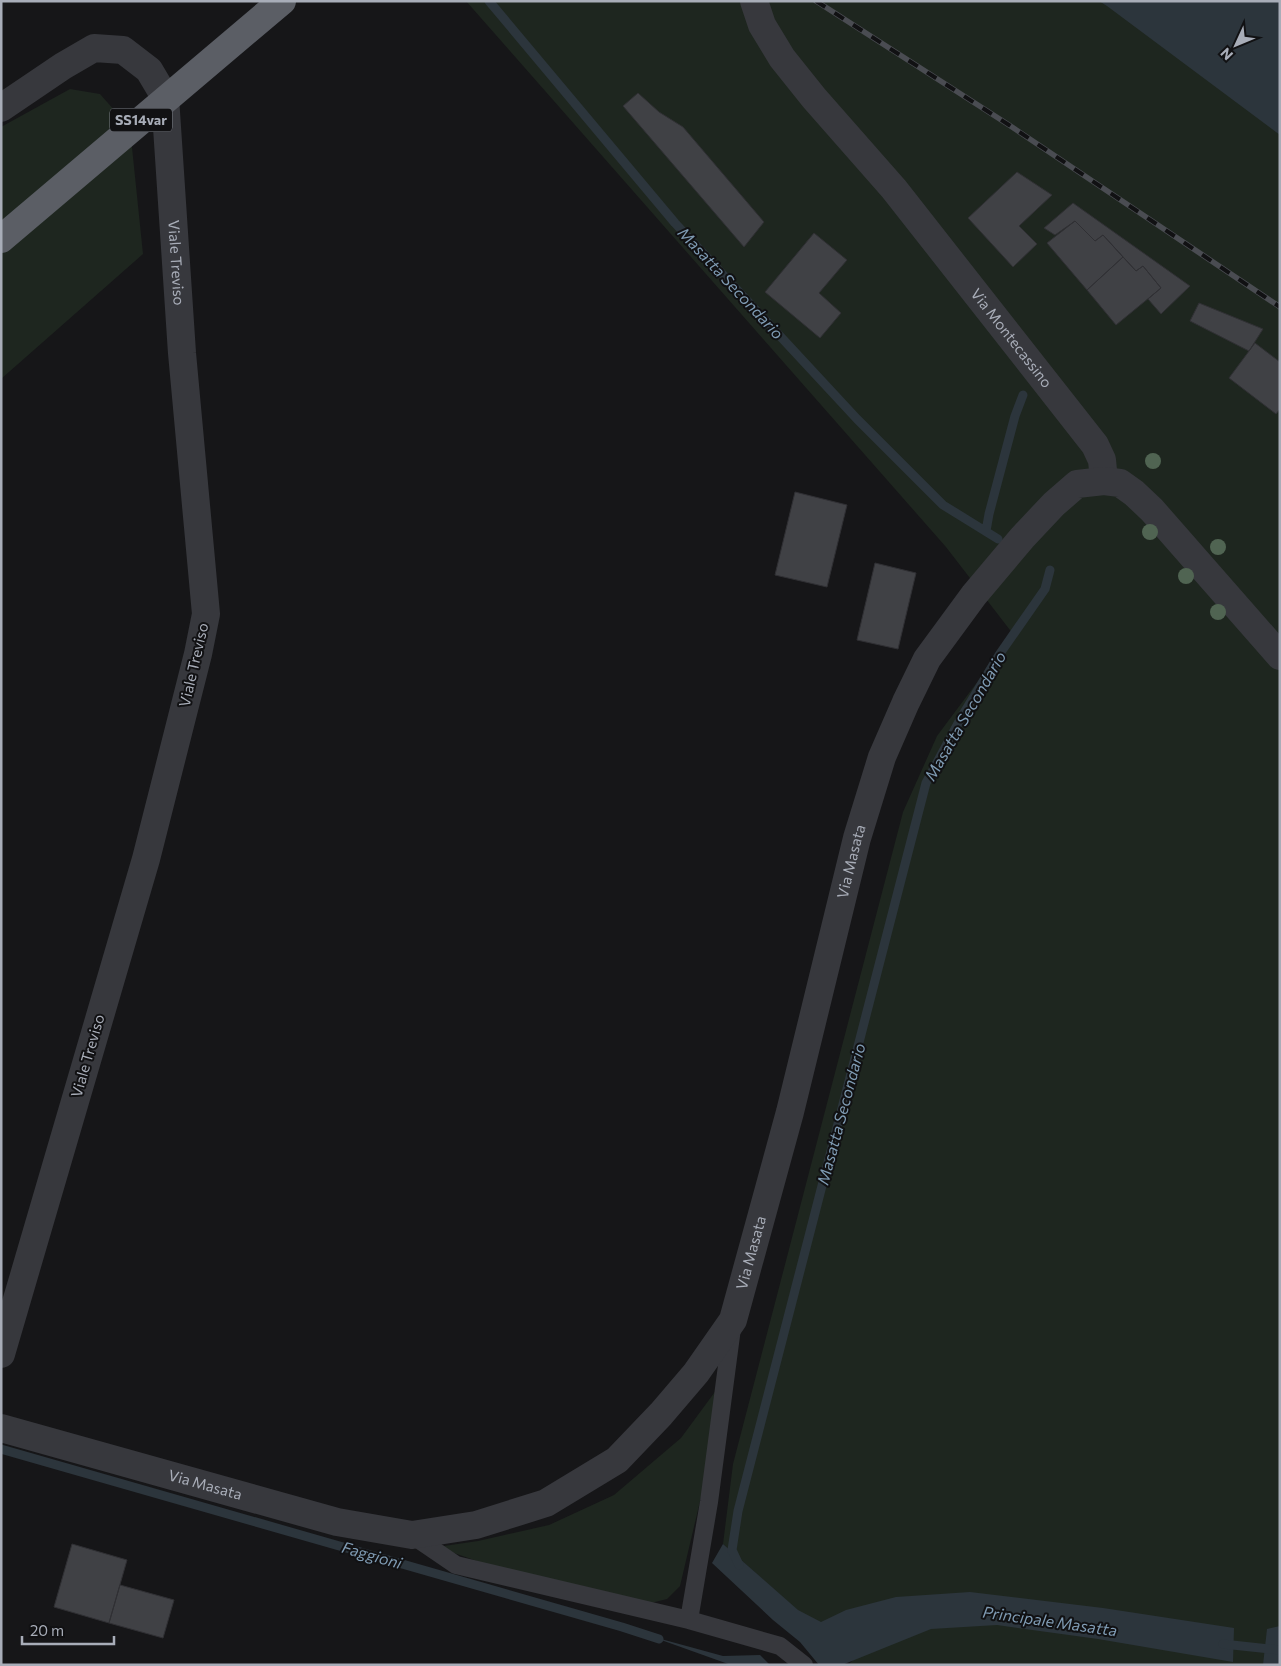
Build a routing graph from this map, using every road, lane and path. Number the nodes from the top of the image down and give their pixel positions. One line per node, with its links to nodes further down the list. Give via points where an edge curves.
1 (282, 1): 4 (highway, SS14var, bridge)
2 (754, 1): 5 (street, Via Montecassino, via 762,24 782,58 894,189 1095,445 1102,460)
3 (1, 108): 8 (street, Viale Treviso, via 94,48 123,50 149,70 165,97 182,353 206,614 146,859)
4 (1, 239)
5 (1104, 480): 6 (street, via 1120,483 1152,510); 7 (street, Via Masata, via 1077,484 1054,504 980,588 927,659 890,738 857,838 790,1112)
6 (1280, 656)
7 (733, 1320): 10 (street, Via Masata, via 696,1373 617,1460 546,1503 476,1524); 11 (lane, Via Masata, via 709,1502)
8 (1, 1354)
9 (1, 1428): 10 (street, Via Masata, via 336,1522)
10 (412, 1535): 11 (lane, Via Masata, via 456,1565)
11 (688, 1620): 12 (lane, Via Masata, via 780,1646)
12 (804, 1665)

